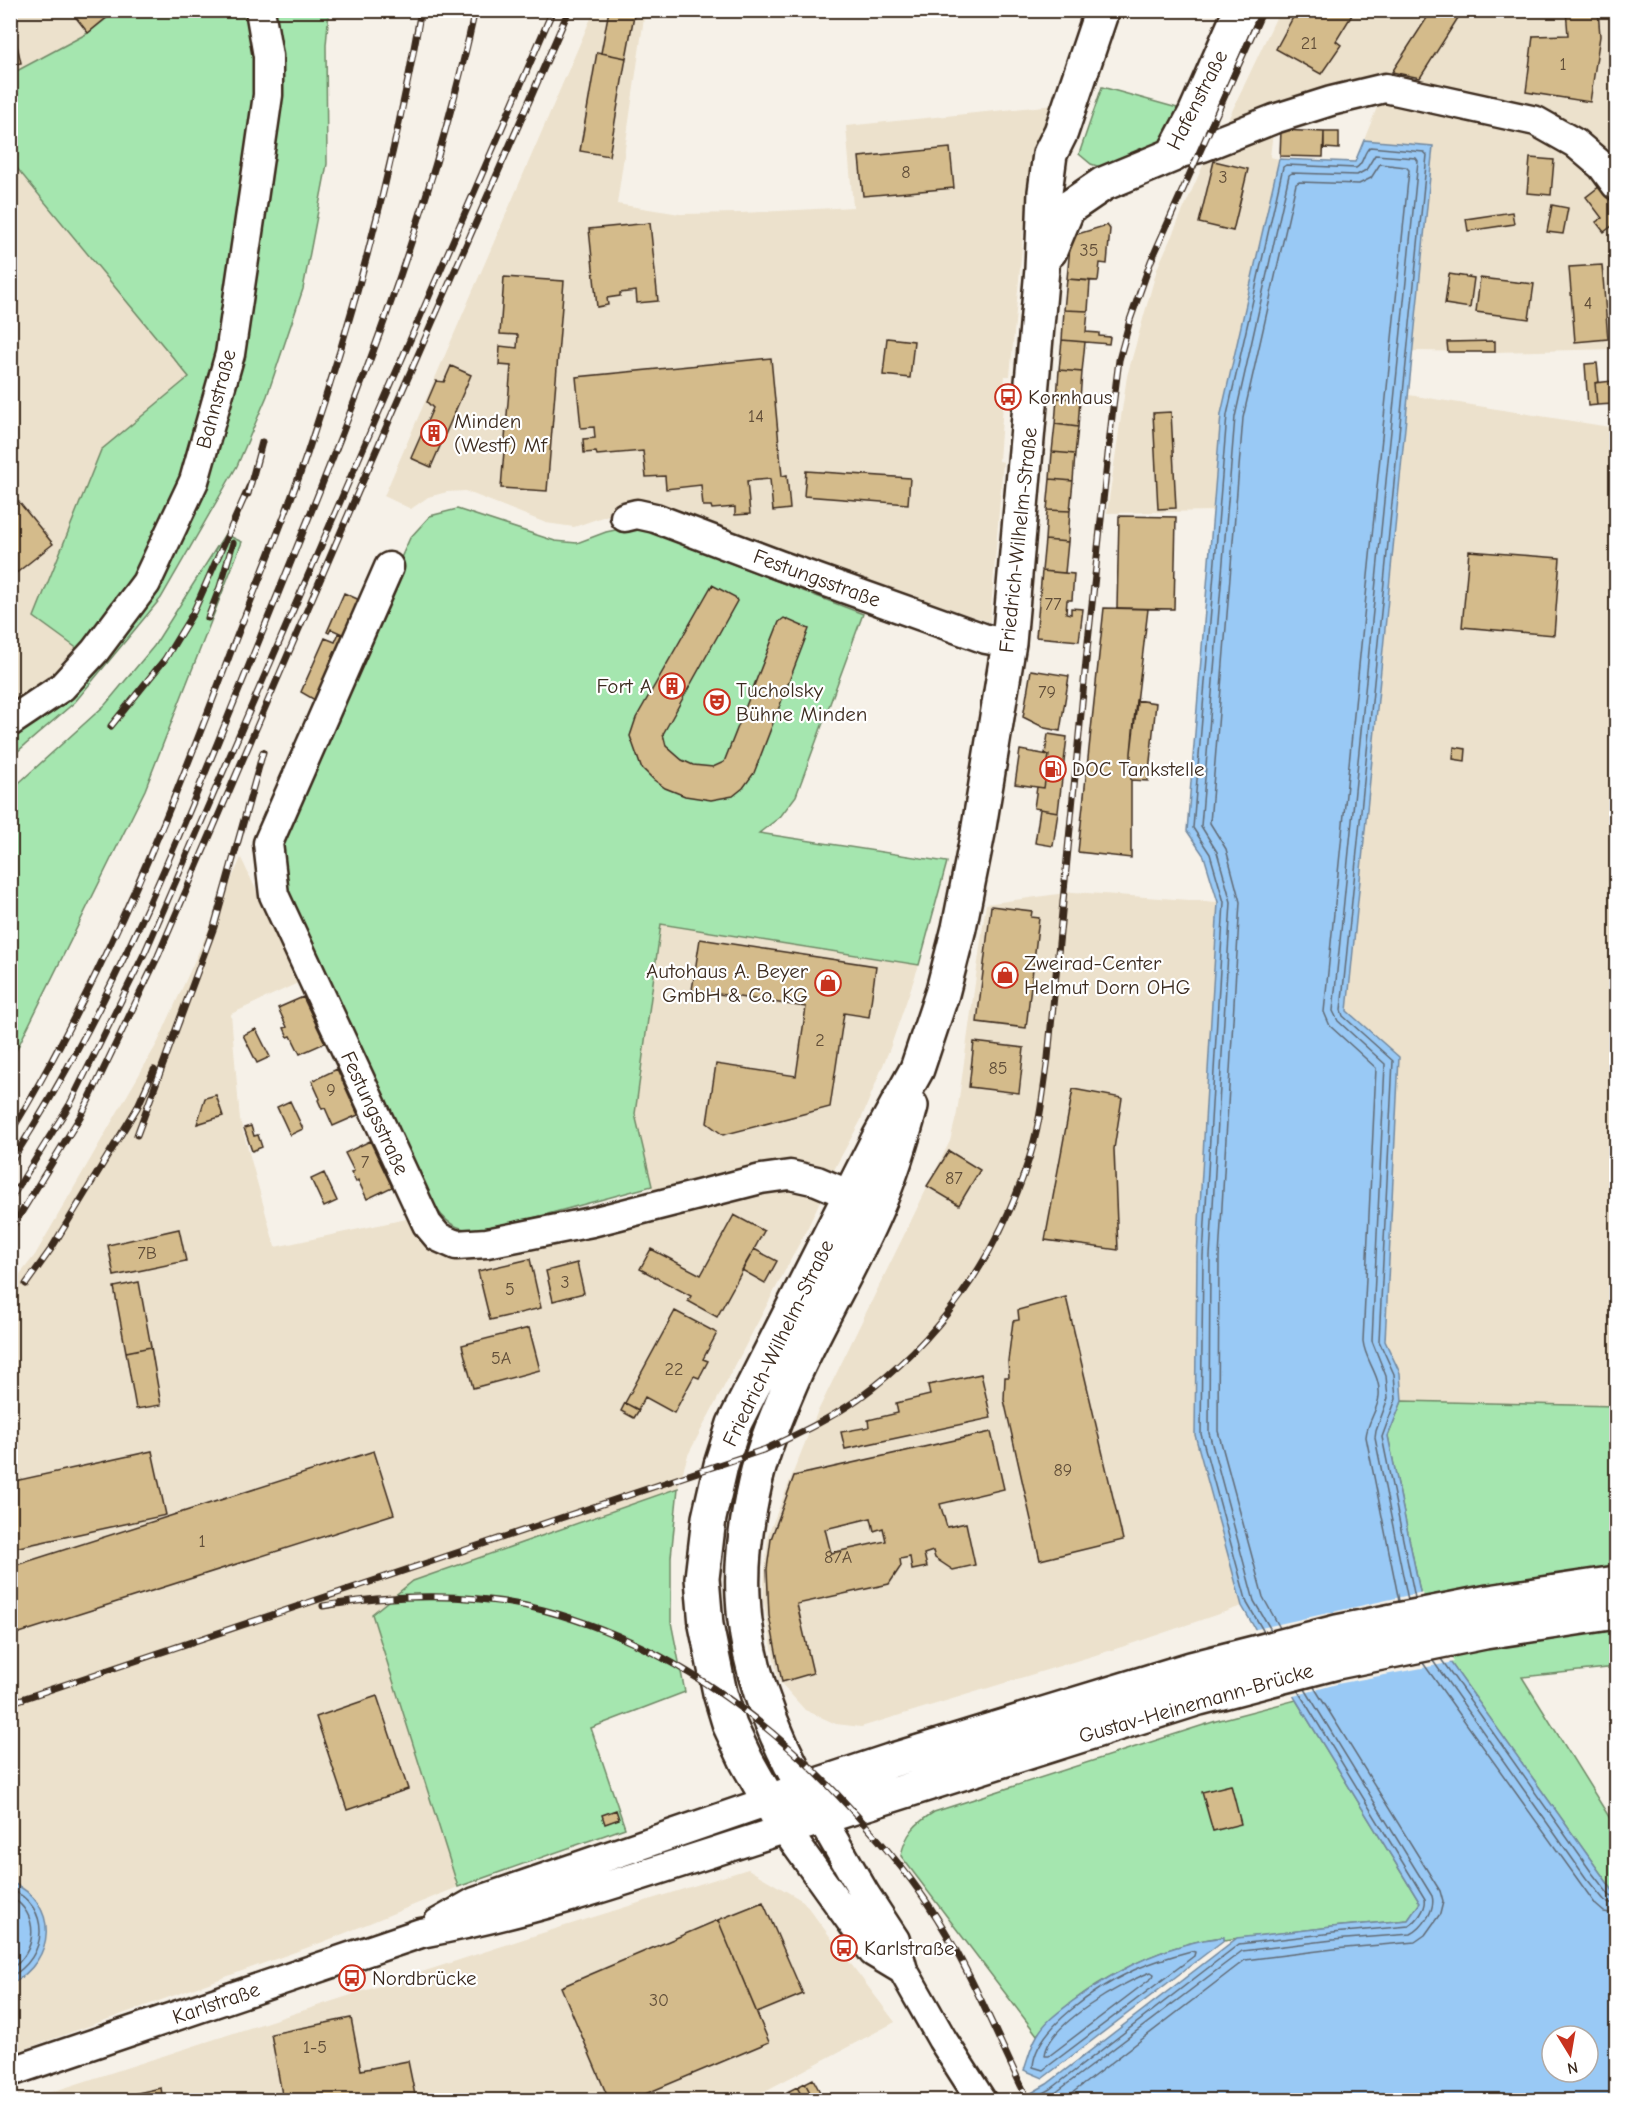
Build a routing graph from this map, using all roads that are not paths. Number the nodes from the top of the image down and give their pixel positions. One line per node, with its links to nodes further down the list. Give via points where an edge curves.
1 (260, 10): 12 (street, Bahnstraße, via 268,56 268,95 255,192 230,354 194,481 146,583 95,651 62,687)
2 (1102, 10): 4 (main road, Friedrich-Wilhelm-Straße)
3 (1241, 10): 5 (main road, Hafenstraße)
4 (1061, 132): 6 (main road, via 1065,161 1072,173); 8 (main road, Friedrich-Wilhelm-Straße, via 1050,154)
5 (1173, 155): 6 (main road, Hafenstraße); 7 (street, via 1274,119 1385,88 1536,121 1575,143)
6 (1103, 184): 8 (main road, Hafenstraße, via 1068,208)
7 (1617, 185)
8 (1042, 269): 11 (main road, Friedrich-Wilhelm-Straße)
9 (625, 517): 11 (street, Festungsstraße, via 637,514 655,518 986,639)
10 (389, 567): 13 (street, Festungsstraße, via 268,843 274,895 427,1224 438,1237 456,1245 487,1243 790,1175)
11 (1009, 643): 13 (main road, Friedrich-Wilhelm-Straße, via 978,832 942,994 917,1069)
12 (10, 722)
13 (864, 1200): 14 (main road, Friedrich-Wilhelm-Straße); 15 (main road, Friedrich-Wilhelm-Straße)
14 (763, 1366): 15 (main road); 20 (main road, Friedrich-Wilhelm-Straße, via 734,1424 721,1465 709,1518 702,1578 706,1625 730,1726)
15 (792, 1380): 19 (main road, Friedrich-Wilhelm-Straße, via 755,1482 745,1545 743,1595 750,1650 764,1703)
16 (1617, 1583): 18 (main road, Gustav-Heinemann-Brücke, via 1489,1602 1337,1632)
17 (1617, 1612): 18 (main road, Gustav-Heinemann-Brücke)
18 (1195, 1683): 19 (main road, Gustav-Heinemann-Brücke, via 890,1761); 21 (main road, Gustav-Heinemann-Brücke)
19 (804, 1789): 20 (main road, Karlstraße); 21 (main road, Friedrich-Wilhelm-Straße)
20 (777, 1815): 21 (main road, Gustav-Heinemann-Brücke); 22 (street, Friedrich-Wilhelm-Straße, via 873,1952); 23 (street, Karlstraße, via 557,1901 421,1933)
21 (821, 1818): 22 (street, Friedrich-Wilhelm-Straße, via 895,1940)
22 (903, 1970): 24 (street, Friedrich-Wilhelm-Straße)
23 (10, 2072)
24 (980, 2098)

